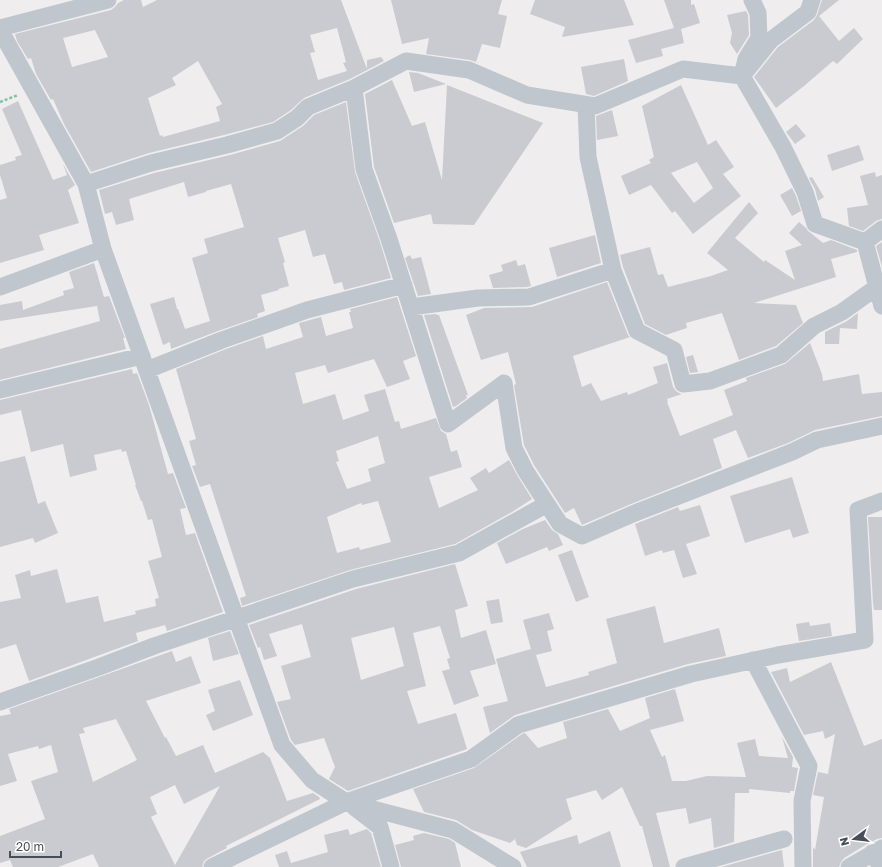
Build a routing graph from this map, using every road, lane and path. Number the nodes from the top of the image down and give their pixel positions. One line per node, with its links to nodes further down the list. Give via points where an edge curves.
1 (108, 0): 4 (street)
2 (752, 0): 5 (street, via 758,13 759,38 746,59)
3 (812, 0): 5 (street, via 808,12 771,40)
4 (0, 29): 8 (street)
5 (742, 76): 7 (street, via 683,69 595,106); 10 (street, via 783,147 805,192 815,224)
6 (354, 88): 7 (street, via 406,61 469,70 527,95); 8 (street, via 308,107 297,118 276,131 151,163); 13 (street, via 364,170)
7 (586, 105): 12 (street, via 588,157)
8 (86, 184): 11 (street)
9 (882, 229): 10 (street)
10 (865, 242): 14 (street)
11 (103, 249): 15 (street); 18 (street)
12 (613, 270): 14 (street, via 637,331 674,350 683,384 710,381 781,355 814,326 842,312); 17 (street, via 529,297 478,298)
13 (404, 285): 17 (street); 18 (street, via 307,310 222,340)
14 (879, 285): 16 (street)
15 (0, 287)
16 (882, 306)
17 (411, 307): 22 (street, via 448,424 504,383 514,448)
18 (144, 363): 19 (street); 23 (street)
19 (0, 390)
20 (882, 426): 22 (street, via 817,440 582,536 560,524)
21 (882, 501): 24 (street, via 858,510 865,640)
22 (546, 504): 23 (street, via 459,553 353,579)
23 (236, 618): 25 (street); 26 (street, via 282,745 312,780)
24 (753, 660): 26 (street, via 691,674 518,725 470,759); 33 (street, via 809,766 802,800)
25 (0, 702)
26 (346, 802): 29 (street); 30 (street, via 380,827); 31 (street, via 453,830)
27 (784, 839): 32 (street)
28 (878, 856): 34 (street)
29 (212, 867)
30 (391, 867)
31 (513, 867)
32 (684, 867)
33 (803, 867)
34 (849, 867)

